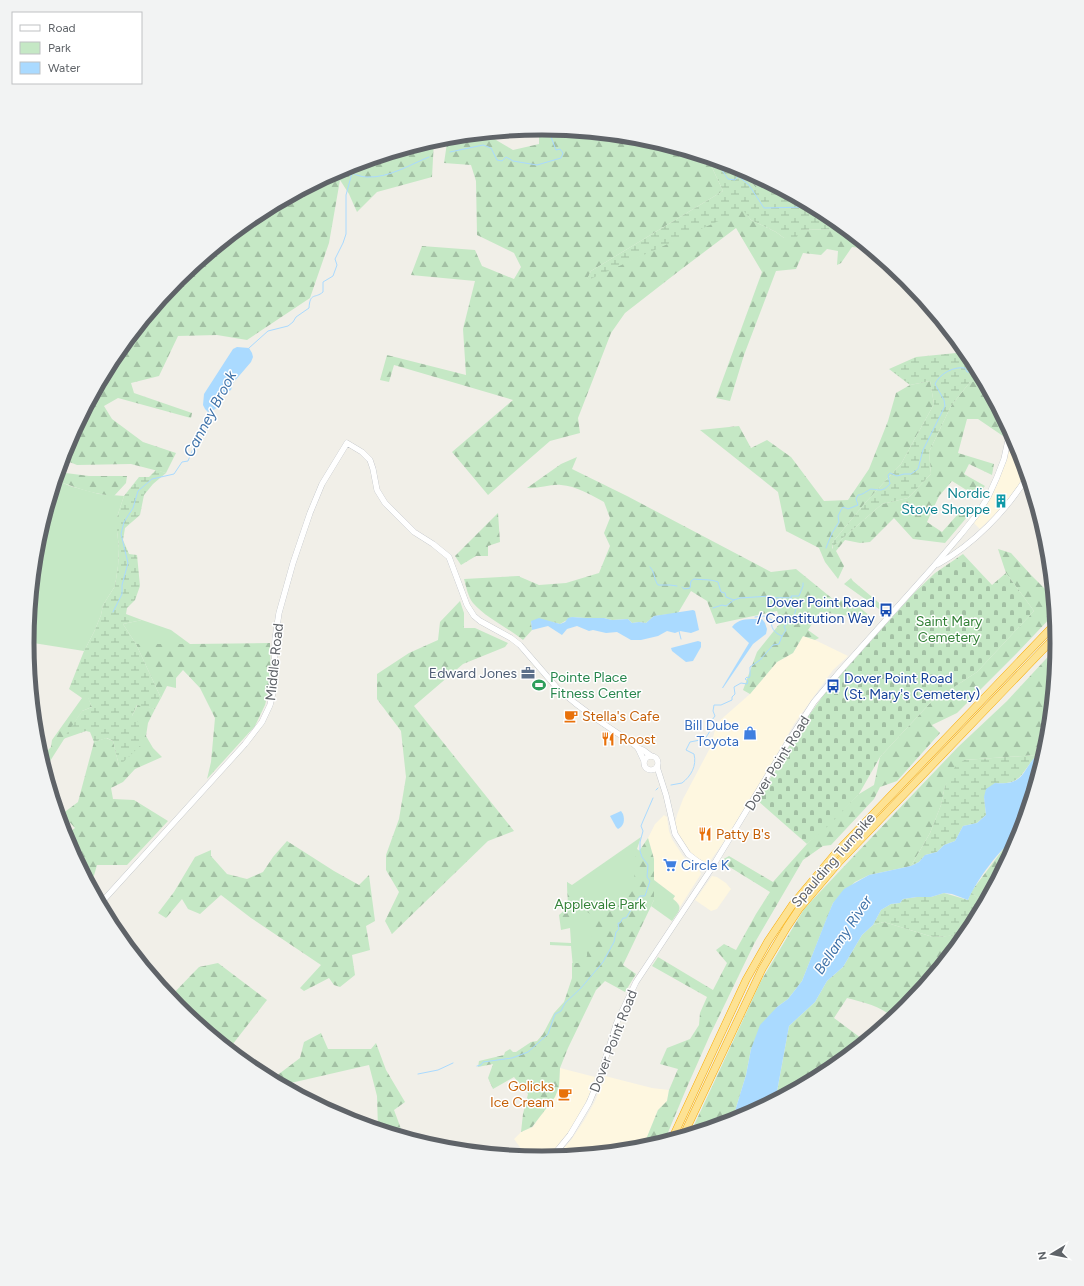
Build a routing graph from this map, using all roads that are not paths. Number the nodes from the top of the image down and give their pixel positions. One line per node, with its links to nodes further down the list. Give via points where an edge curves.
1 (1008, 441): 3 (street, Dover Point Road, via 988,497 971,522)
2 (1024, 482): 3 (street, via 1007,506 985,528 951,557)
3 (934, 566): 12 (street, Dover Point Road, via 814,702)
4 (1050, 630): 15 (highway, Spaulding Turnpike, via 835,854 793,904 746,980)
5 (1050, 642): 14 (highway, Spaulding Turnpike, via 855,845 800,909 762,969)
6 (638, 748): 7 (street); 8 (street); 13 (street, Middle Road, via 566,696 516,642 477,618 469,609 446,553 414,532 382,499 377,490 370,460 347,443 314,500 291,569 276,628 274,688 264,718 245,744)
7 (651, 756): 8 (street); 9 (street, via 658,760)
8 (644, 761): 10 (street, via 645,767)
9 (657, 767): 10 (street); 11 (street)
10 (651, 770): 11 (street)
11 (662, 783): 12 (street, via 675,834 691,856)
12 (711, 869): 16 (street, Dover Point Road, via 636,982 619,1018 594,1091 583,1114)
13 (104, 900)
14 (686, 1130)
15 (675, 1134)
16 (558, 1151)

